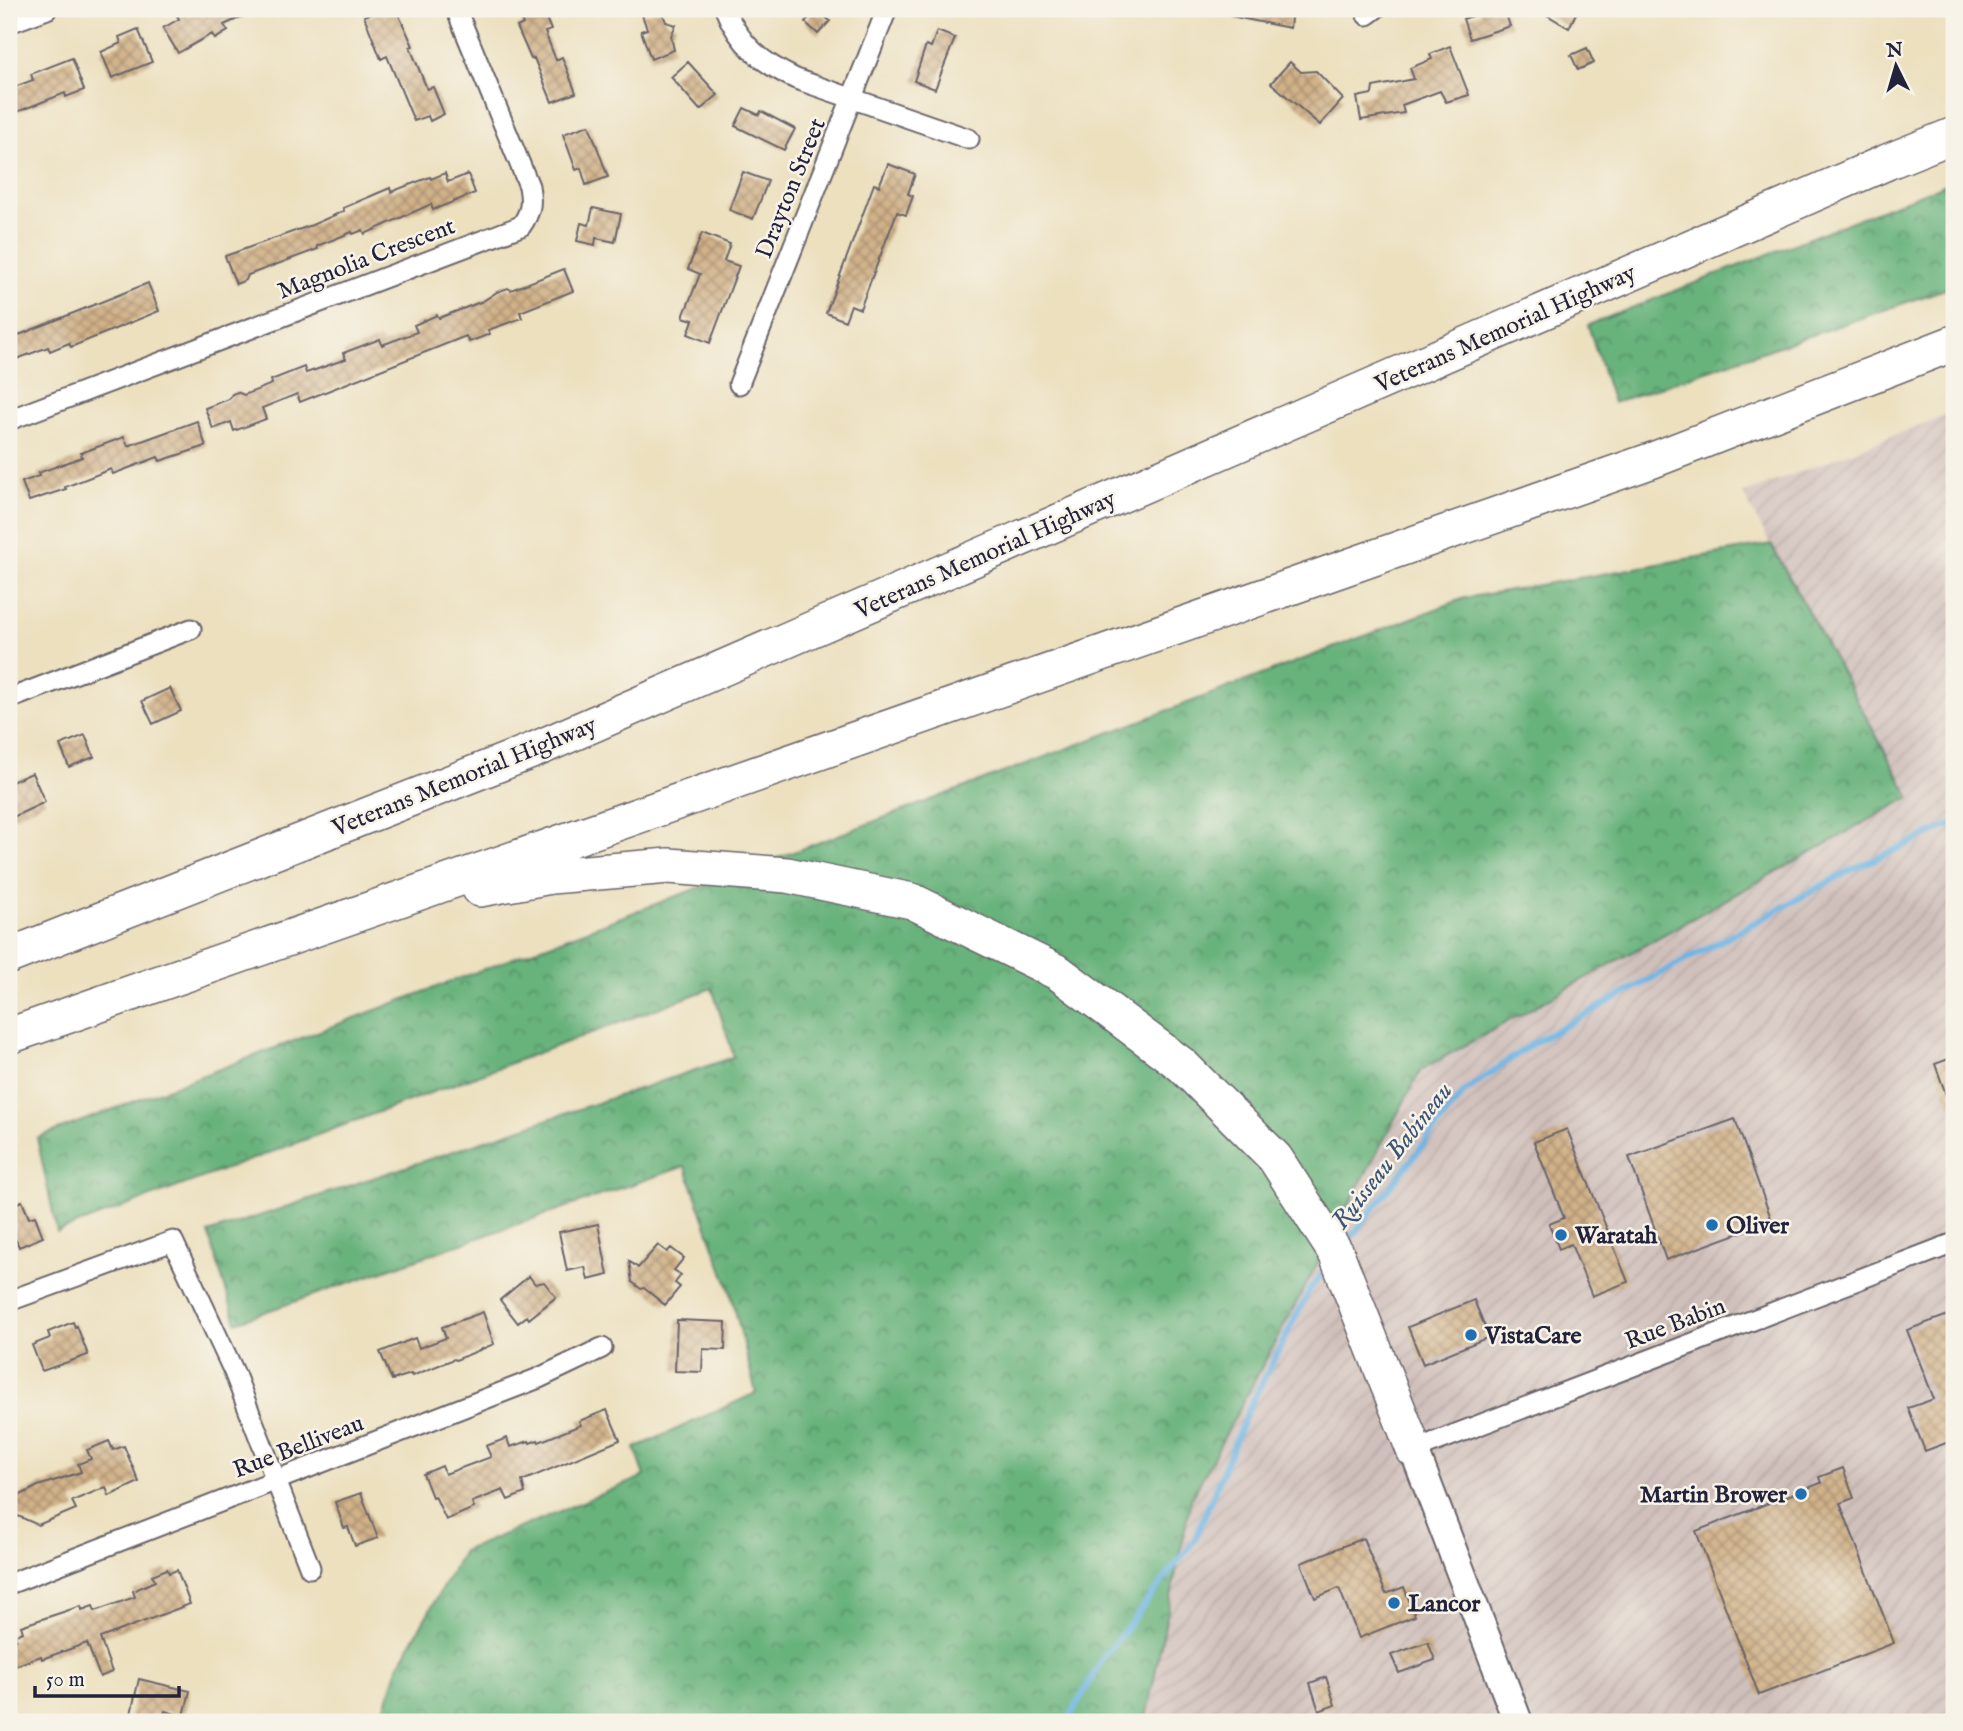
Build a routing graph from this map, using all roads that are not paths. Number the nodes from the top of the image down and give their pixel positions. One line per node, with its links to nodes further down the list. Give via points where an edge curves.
1 (47, 9): 5 (street)
2 (456, 9): 11 (street, Magnolia Crescent, via 529,186 532,202 521,226)
3 (725, 9): 6 (street, via 742,41 761,59 796,79)
4 (887, 9): 6 (street, Drayton Street)
5 (9, 23)
6 (852, 98): 8 (street); 10 (street, Drayton Street)
7 (1954, 135): 15 (highway, Veterans Memorial Highway, via 534,750)
8 (970, 139)
9 (1954, 343): 14 (highway, via 1653,460)
10 (738, 384)
11 (9, 420)
12 (191, 629): 13 (street)
13 (9, 699)
14 (369, 910): 16 (highway); 20 (highway, via 551,876 643,868 787,875 912,901 1059,973 1182,1065 1275,1158 1336,1254)
15 (9, 956)
16 (9, 1036)
17 (1954, 1244): 20 (street, Rue Babin)
18 (9, 1301): 21 (street, via 173,1241 234,1372)
19 (602, 1348): 21 (street, Rue Belliveau, via 539,1378)
20 (1414, 1450): 24 (main road)
21 (277, 1480): 22 (street); 23 (street, Rue Belliveau)
22 (310, 1568)
23 (9, 1584)
24 (1518, 1722)

